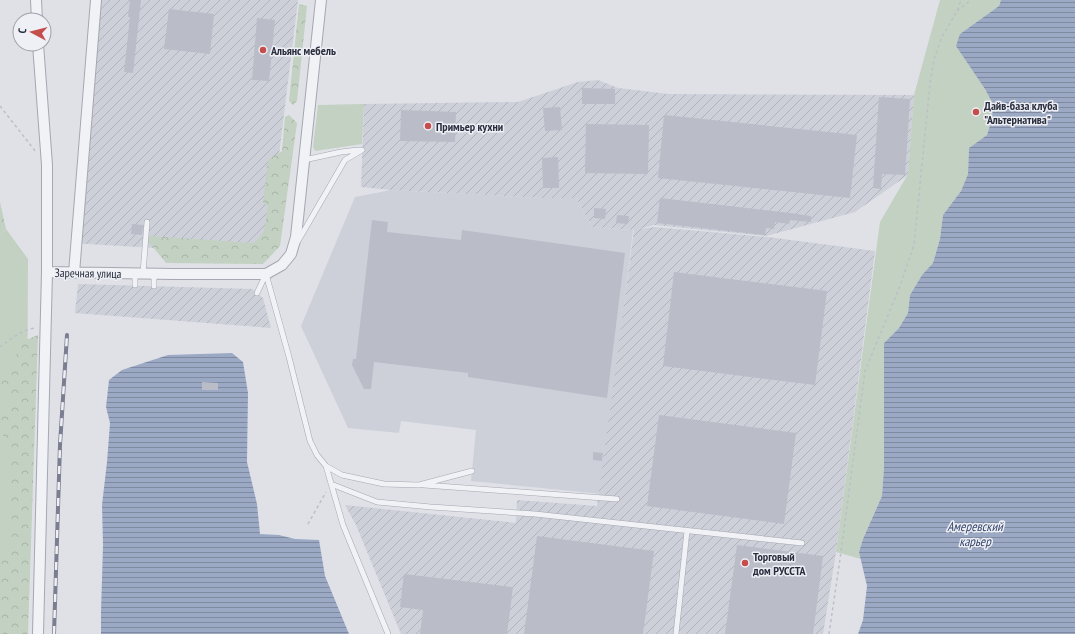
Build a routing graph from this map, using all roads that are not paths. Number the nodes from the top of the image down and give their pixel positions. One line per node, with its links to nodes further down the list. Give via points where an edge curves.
1 (36, 0): 4 (street)
2 (96, 0): 10 (street)
3 (321, 0): 6 (street)
4 (37, 12)
5 (39, 52): 9 (street, via 47,165)
6 (304, 160): 8 (street, via 296,237); 8 (lane, via 362,150 345,160)
7 (147, 222): 11 (lane)
8 (291, 254): 13 (street, via 282,265)
9 (47, 272): 10 (street, Заречная улица); 24 (street, Заречная улица)
10 (74, 273): 11 (street, Заречная улица)
11 (139, 273): 12 (street, Заречная улица); 14 (lane)
12 (154, 274): 13 (street, Заречная улица); 15 (lane)
13 (266, 274): 16 (lane); 17 (lane, via 310,441)
14 (135, 285)
15 (154, 286)
16 (256, 293)
17 (326, 466): 19 (lane); 20 (lane, via 342,476 384,484)
18 (472, 471): 20 (lane)
19 (331, 484): 22 (lane, via 377,502 535,514); 25 (lane, via 343,525)
20 (419, 485): 21 (lane)
21 (617, 500)
22 (687, 531): 23 (lane); 26 (lane)
23 (802, 543)
24 (38, 634)
25 (388, 634)
26 (676, 634)

